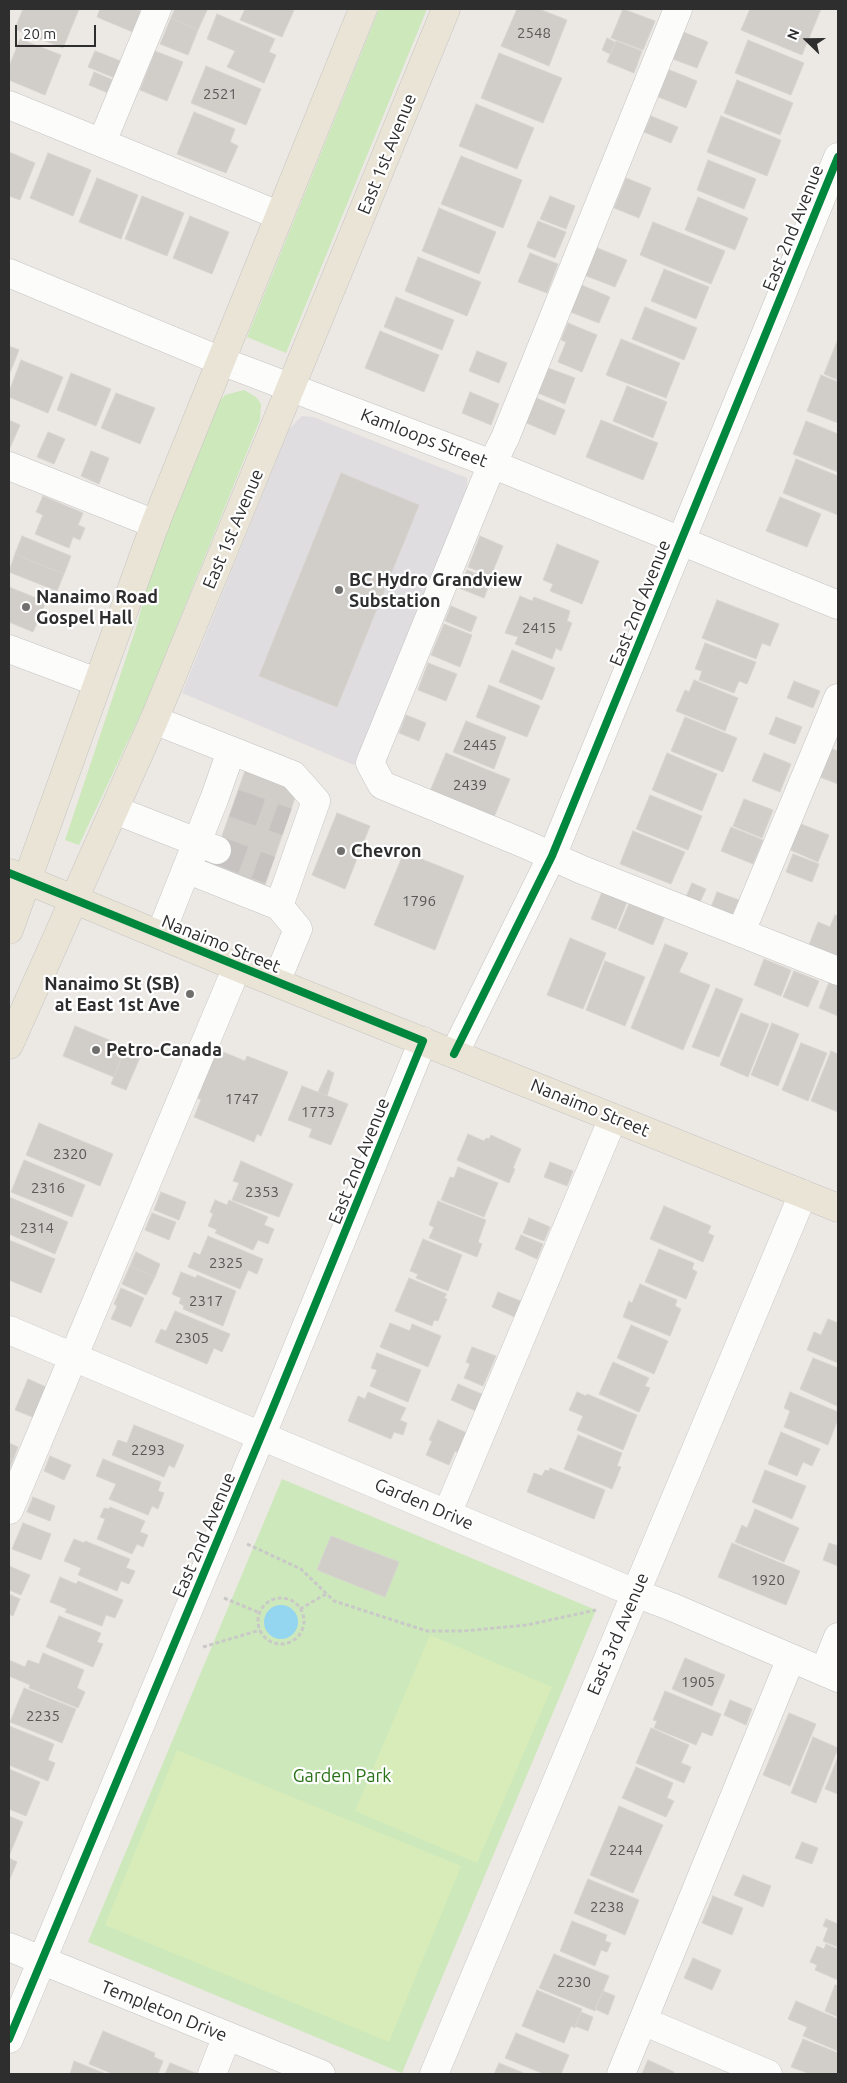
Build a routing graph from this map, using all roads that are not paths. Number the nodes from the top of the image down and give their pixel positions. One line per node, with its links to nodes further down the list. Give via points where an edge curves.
1 (157, 9): 6 (street)
2 (363, 9): 8 (main road)
3 (446, 9): 11 (main road, East 1st Avenue)
4 (678, 9): 12 (street)
5 (9, 105): 6 (street)
6 (102, 142): 8 (street)
7 (838, 157): 15 (street, East 2nd Avenue)
8 (278, 215): 10 (main road)
9 (9, 273): 10 (street, Kamloops Street)
10 (221, 361): 11 (street, Kamloops Street); 14 (main road)
11 (292, 388): 12 (street, Kamloops Street); 20 (main road, East 1st Avenue)
12 (492, 464): 15 (street, Kamloops Street); 24 (street, via 370,763 382,785)
13 (9, 466): 14 (street)
14 (155, 524): 18 (main road)
15 (682, 541): 16 (street, Kamloops Street); 24 (street, East 2nd Avenue)
16 (838, 605)
17 (9, 649): 18 (street)
18 (97, 682): 26 (main road)
19 (838, 698): 30 (street)
20 (154, 720): 21 (street); 22 (main road, East 1st Avenue)
21 (231, 751): 23 (street, via 224,800); 28 (street, via 293,775 316,801 296,826 280,874)
22 (115, 810): 23 (street); 27 (main road, East 1st Avenue)
23 (207, 846): 25 (street)
24 (552, 856): 30 (street); 37 (street, East 2nd Avenue)
25 (186, 868): 28 (street); 31 (street)
26 (17, 876): 27 (main road, Nanaimo Street); 29 (main road)
27 (74, 900): 31 (main road, Nanaimo Street); 36 (main road, East 1st Avenue)
28 (279, 906): 34 (street, via 298,930)
29 (9, 930)
30 (741, 932): 33 (street)
31 (160, 935): 32 (main road, Nanaimo Street)
32 (237, 967): 34 (main road, Nanaimo Street); 42 (street)
33 (838, 971)
34 (276, 982): 35 (main road, Nanaimo Street)
35 (423, 1041): 37 (main road, Nanaimo Street); 43 (street, East 2nd Avenue)
36 (9, 1044)
37 (454, 1054): 38 (main road, Nanaimo Street)
38 (613, 1118): 39 (main road, Nanaimo Street); 45 (street)
39 (802, 1194): 40 (main road, Nanaimo Street); 46 (street, East 3rd Avenue)
40 (838, 1208)
41 (9, 1330): 42 (street, Garden Drive)
42 (72, 1357): 43 (street, Garden Drive); 44 (street)
43 (261, 1436): 45 (street, Garden Drive); 51 (street, East 2nd Avenue)
44 (9, 1510)
45 (447, 1514): 46 (street, Garden Drive)
46 (635, 1593): 48 (street, Garden Drive); 57 (street, East 3rd Avenue)
47 (838, 1637): 49 (street)
48 (791, 1658): 49 (street, Garden Drive); 52 (street)
49 (831, 1675)
50 (9, 1947): 51 (street, Templeton Drive)
51 (42, 1961): 53 (street, Templeton Drive); 54 (street, East 2nd Avenue)
52 (643, 2021): 58 (street); 59 (street)
53 (227, 2036): 55 (street); 56 (street, Templeton Drive)
54 (9, 2039)
55 (212, 2074)
56 (321, 2074)
57 (434, 2074)
58 (621, 2074)
59 (768, 2074)

